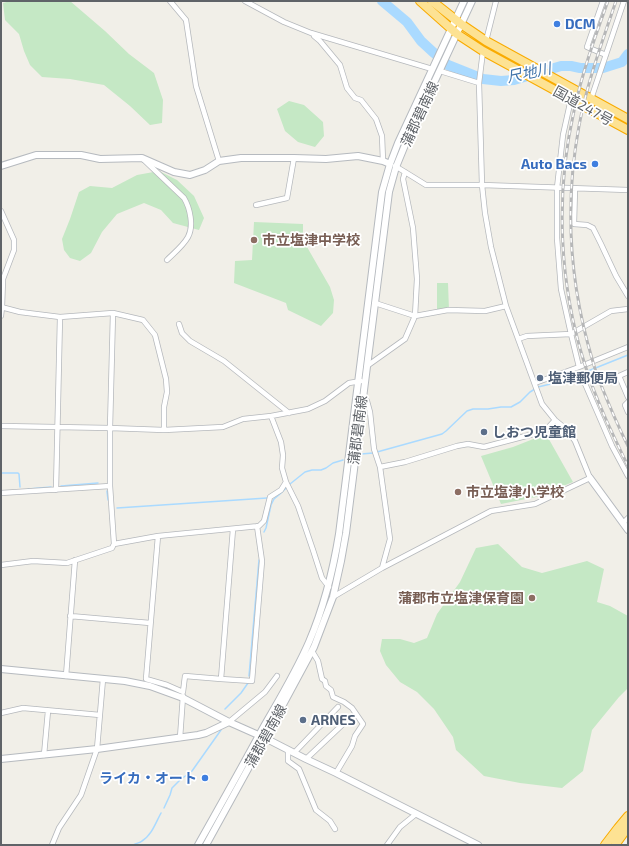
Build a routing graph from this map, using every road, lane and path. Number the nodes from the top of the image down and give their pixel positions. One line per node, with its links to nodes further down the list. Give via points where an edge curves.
1 (170, 1): 25 (street, via 186,20 196,86)
2 (245, 1): 12 (street)
3 (420, 1): 11 (highway, 国道247号)
4 (432, 1): 10 (highway, 国道247号)
5 (464, 1): 10 (main road, 蒲郡碧南線)
6 (472, 1): 10 (main road, 蒲郡碧南線)
7 (496, 1): 13 (street)
8 (603, 1): 15 (street, via 587,47)
9 (624, 1): 15 (street)
10 (458, 22): 11 (main road, 蒲郡碧南線); 13 (highway, 国道247号)
11 (454, 31): 14 (highway, 国道247号); 16 (main road, 蒲郡碧南線); 17 (main road, 蒲郡碧南線)
12 (311, 33): 16 (street); 26 (street, via 340,65 347,88 355,98 361,100 376,119 382,136)
13 (486, 41): 20 (highway, 国道247号)
14 (484, 51): 18 (street); 19 (highway, 国道247号)
15 (606, 55): 20 (street)
16 (432, 69): 28 (main road, 蒲郡碧南線, via 398,143)
17 (440, 71): 18 (street); 28 (main road, 蒲郡碧南線)
18 (479, 82): 30 (street)
19 (571, 99): 22 (highway, 国道247号); 31 (street, via 563,135)
20 (591, 99): 21 (highway, 国道247号)
21 (628, 119)
22 (628, 130)
23 (142, 158): 25 (main road, via 174,172 190,175 205,170); 27 (main road, via 100,159 81,155 36,155); 36 (street, via 184,198 191,215 189,236)
24 (294, 158): 25 (main road, via 241,158); 26 (main road, via 358,156); 34 (street, via 287,198)
25 (219, 161)
26 (383, 161): 28 (main road)
27 (1, 166)
28 (393, 166): 29 (street); 38 (main road, 蒲郡碧南線); 54 (main road, 蒲郡碧南線, via 382,199)
29 (405, 172): 30 (street, via 426,185); 44 (street, via 403,179 413,228 417,279)
30 (482, 185): 31 (street); 39 (street, via 484,213)
31 (557, 188): 32 (street); 47 (street, via 561,289)
32 (575, 188): 33 (street); 37 (street, via 574,224 593,228)
33 (628, 190)
34 (256, 205)
35 (1, 212): 40 (street, via 14,240 14,250 3,279)
36 (167, 260)
37 (628, 296)
38 (375, 303): 44 (street); 50 (main road, 蒲郡碧南線)
39 (506, 306): 44 (street, via 485,311 448,310); 48 (street)
40 (2, 307): 43 (street); 45 (street)
41 (628, 309): 47 (street, via 611,311)
42 (113, 313): 45 (street); 65 (street); 66 (street, via 143,320 155,335 166,379)
43 (1, 316)
44 (415, 316): 50 (street, via 405,339)
45 (60, 317): 64 (street)
46 (179, 324): 60 (street, via 182,333 190,341 224,361)
47 (570, 334): 48 (street, via 527,336); 51 (street)
48 (518, 339): 55 (street)
49 (628, 347): 51 (street)
50 (366, 366): 54 (main road, 蒲郡碧南線)
51 (580, 367): 55 (street)
52 (628, 372): 56 (street, via 619,376)
53 (583, 379): 68 (street)
54 (362, 381): 58 (main road, 蒲郡碧南線); 60 (street, via 349,383 325,401 308,409); 84 (main road, 蒲郡碧南線, via 336,558)
55 (536, 386): 62 (street, via 542,404)
56 (628, 397)
57 (628, 402): 59 (street, via 625,405)
58 (362, 405): 67 (street, via 367,401 375,453); 85 (main road, 蒲郡碧南線, via 346,533)
59 (628, 412)
60 (289, 413): 61 (street)
61 (271, 416): 66 (street, via 243,419 223,427); 70 (street, via 281,442 282,468)
62 (555, 420): 67 (street, via 545,431 484,447 468,444 457,446); 69 (street, via 566,429 574,441)
63 (1, 426): 64 (street)
64 (58, 427): 65 (street); 72 (street)
65 (110, 428): 66 (street); 71 (street)
66 (164, 430)
67 (380, 467): 83 (street, via 390,540)
68 (628, 476)
69 (590, 478): 75 (main road); 83 (street, via 535,504 491,511)
70 (288, 485): 76 (street, via 270,497 264,521); 84 (street, via 298,506 322,578)
71 (110, 486): 72 (street); 80 (street)
72 (56, 490): 73 (street)
73 (1, 493)
74 (628, 518): 75 (street)
75 (623, 523): 78 (main road)
76 (257, 526): 77 (street); 93 (street, via 262,561 252,681)
77 (233, 529): 79 (street); 93 (street)
78 (628, 530)
79 (158, 536): 80 (street); 87 (street)
80 (114, 544): 81 (street, via 112,548)
81 (75, 560): 82 (street, via 67,563 33,561); 86 (street)
82 (1, 565)
83 (382, 568): 85 (street)
84 (329, 587): 101 (main road, 蒲郡碧南線, via 309,643)
85 (333, 597): 88 (main road, 蒲郡碧南線)
86 (70, 616): 87 (street); 90 (street)
87 (150, 623): 94 (street, via 146,679 167,685)
88 (312, 651): 101 (main road, 蒲郡碧南線); 108 (street, via 318,661 322,679 333,697 352,708 363,724)
89 (1, 669): 90 (main road)
90 (66, 676): 92 (main road)
91 (276, 676): 99 (street, via 265,692)
92 (103, 679): 94 (main road, via 144,684); 98 (street)
93 (221, 679): 94 (street, via 185,676)
94 (183, 695): 99 (main road); 102 (street)
95 (338, 707): 104 (street)
96 (48, 710): 97 (street, via 24,708); 98 (street); 105 (street)
97 (1, 713)
98 (100, 715): 103 (street)
99 (229, 722): 101 (main road); 102 (main road, via 206,733)
100 (342, 725): 107 (street)
101 (262, 737): 104 (main road); 114 (main road, 蒲郡碧南線); 115 (main road, 蒲郡碧南線)
102 (180, 738): 103 (main road)
103 (97, 749): 105 (main road); 113 (street, via 81,795 59,828)
104 (291, 752): 107 (main road); 112 (street, via 288,761 299,769 316,810 330,821)
105 (44, 755): 106 (main road)
106 (1, 759)
107 (306, 759): 108 (main road)
108 (336, 773): 109 (main road)
109 (416, 814): 116 (street, via 400,827); 117 (main road)
110 (628, 816): 118 (highway)
111 (628, 827): 119 (highway)
112 (335, 829)
113 (52, 845)
114 (198, 845)
115 (206, 845)
116 (387, 845)
117 (478, 845)
118 (605, 845)
119 (615, 845)

